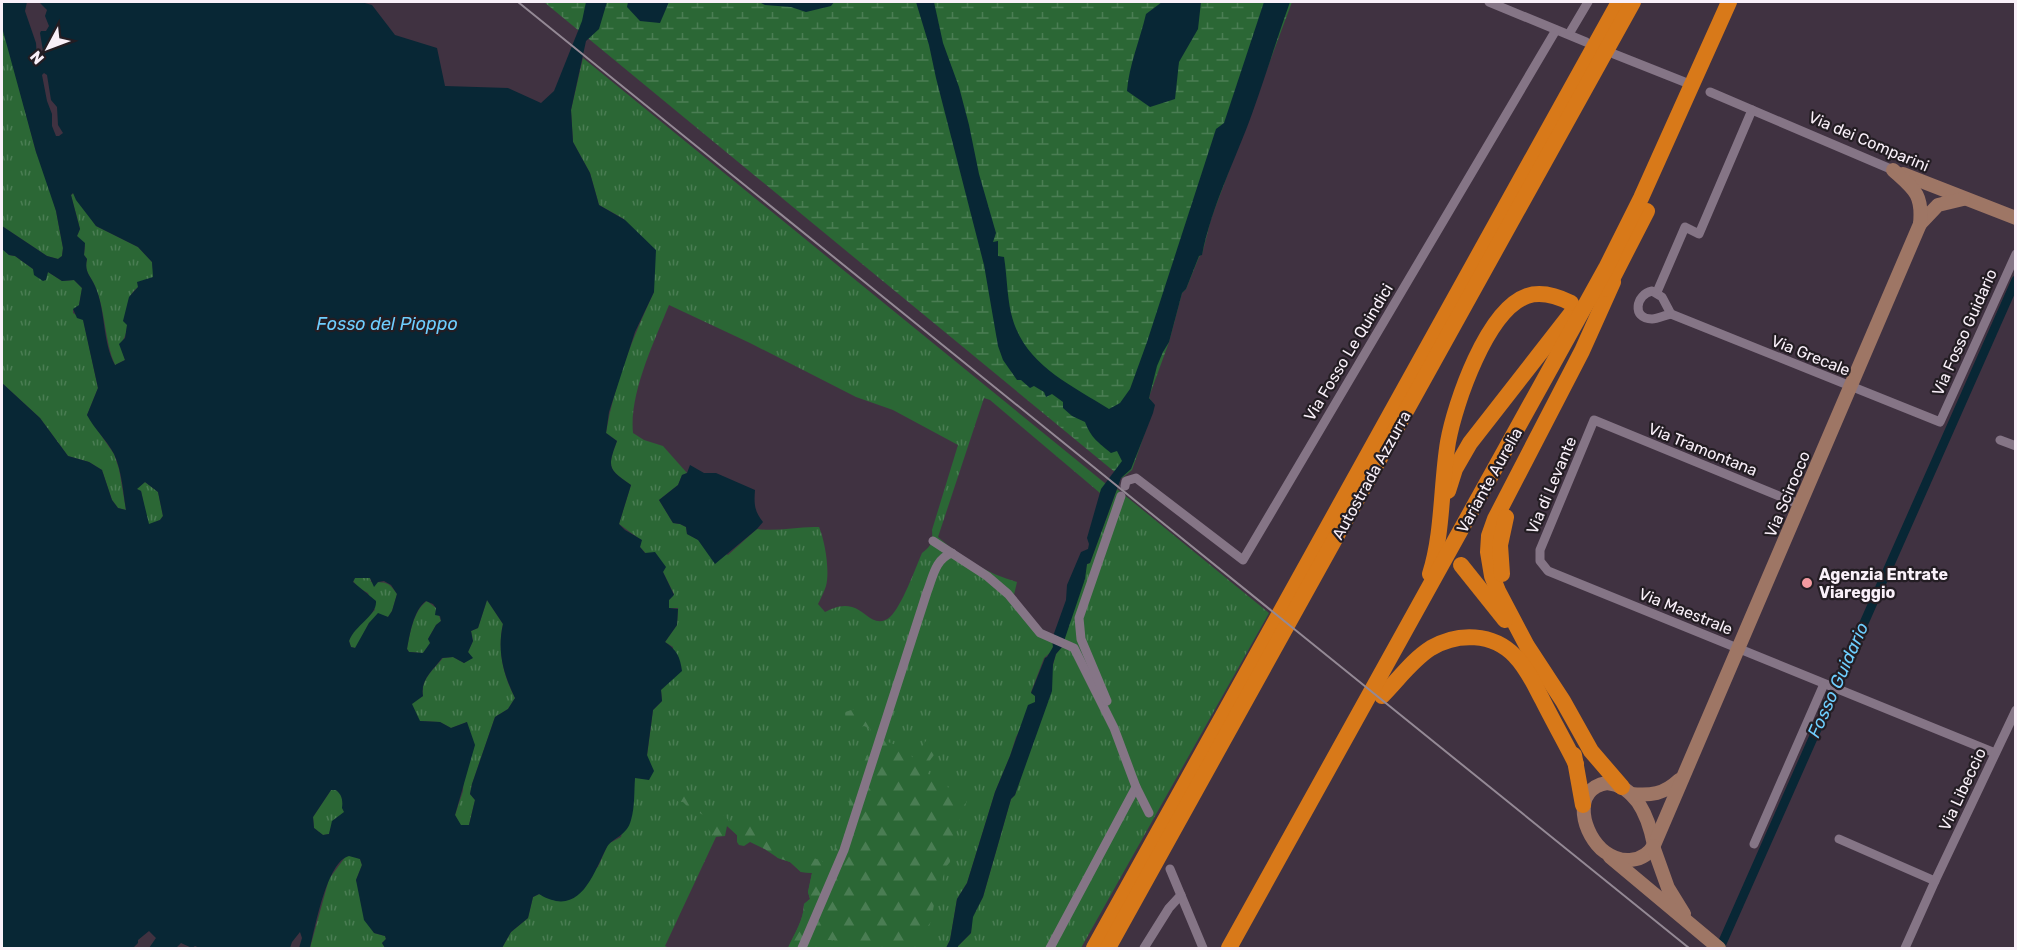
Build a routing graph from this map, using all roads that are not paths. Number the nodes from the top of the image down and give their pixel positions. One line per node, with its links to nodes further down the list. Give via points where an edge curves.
1 (1490, 2): 7 (street)
2 (1588, 2): 8 (street)
3 (1619, 2): 38 (highway, Autostrada Azzurra)
4 (1633, 2): 38 (highway, Autostrada Azzurra)
5 (1729, 2): 22 (highway, Variante Aurelia)
6 (1741, 2): 22 (highway, Variante Aurelia, via 1652,201)
7 (1556, 30): 8 (street); 32 (street, Via Fosso Le Quindici, via 1243,560 1136,478 1126,481)
8 (1569, 34): 9 (street)
9 (1586, 42)
10 (1614, 54): 11 (street)
11 (1687, 83)
12 (1710, 92): 13 (street, Via dei Comparini)
13 (1752, 110): 14 (street, Via dei Comparini); 23 (street, via 1699,234 1685,227)
14 (1893, 170): 15 (street, Via dei Comparini); 18 (street, via 1916,192)
15 (1936, 188): 16 (street, Via dei Comparini); 17 (street, Via Scirocco); 18 (street, Via Scirocco)
16 (1963, 199): 17 (street); 19 (street, Via dei Comparini)
17 (1936, 207): 20 (street, Via Scirocco)
18 (1922, 209): 20 (street, Via Scirocco)
19 (2016, 218)
20 (1920, 224): 27 (street, Via Scirocco)
21 (2016, 254): 29 (street, Via Fosso Guidario)
22 (1614, 265): 35 (highway, via 1464,453 1449,489); 41 (highway, Variante Aurelia); 42 (highway, via 1582,351 1489,536 1493,581); 46 (highway, Variante Aurelia)
23 (1657, 292): 25 (street); 25 (street, via 1648,291 1641,296 1637,306 1640,314 1654,319)
24 (1571, 303): 41 (highway, via 1542,294 1515,302 1499,319 1477,358 1452,424 1433,561)
25 (1671, 314): 27 (street, Via Grecale)
26 (1594, 339): 42 (highway, via 1589,357 1515,498 1501,533 1503,578)
27 (1851, 387): 29 (street, Via Grecale); 34 (street, Via Scirocco)
28 (1594, 420): 34 (street, Via Tramontana); 39 (street, Via di Levante, via 1540,550)
29 (1940, 422)
30 (2000, 440): 31 (street)
31 (2016, 446)
32 (1125, 486)
33 (1121, 496): 50 (street, via 1079,618 1081,639 1121,735)
34 (1801, 505): 43 (street, Via Scirocco)
35 (1451, 538)
36 (933, 540): 37 (street)
37 (952, 553): 50 (street, via 1008,594 1046,637 1074,648); 67 (street, via 939,562 927,592 844,850)
38 (1318, 558): 44 (highway, Autostrada Azzurra)
39 (1540, 561): 43 (street, Via Maestrale, via 1548,571)
40 (1461, 565): 42 (highway)
41 (1411, 622): 46 (highway, Variante Aurelia)
42 (1527, 646): 45 (highway)
43 (1738, 648): 47 (street, Via Maestrale); 53 (street, Via Scirocco)
44 (1263, 657): 69 (highway, Autostrada Azzurra); 70 (highway, Autostrada Azzurra)
45 (1541, 668): 52 (highway); 55 (highway, via 1591,751)
46 (1390, 677): 49 (highway, Variante Aurelia); 49 (highway, Variante Aurelia, via 1382,696); 52 (highway, via 1447,640 1473,637 1495,643 1512,653 1525,669)
47 (1826, 685): 51 (street, Via Maestrale); 59 (street)
48 (2016, 710): 51 (street, Via Libeccio)
49 (1365, 716): 73 (highway, Variante Aurelia); 74 (highway, Variante Aurelia)
50 (1119, 742): 54 (street)
51 (1995, 753): 63 (street, Via Libeccio)
52 (1576, 764): 56 (highway)
53 (1683, 776): 55 (street, via 1664,792 1651,795); 60 (street, Via Scirocco)
54 (1136, 787): 57 (street); 68 (street)
55 (1626, 790): 56 (street, via 1607,783 1597,786); 60 (street, via 1646,817)
56 (1584, 804): 61 (street, via 1587,825)
57 (1149, 813)
58 (1839, 839): 63 (street)
59 (1754, 844)
60 (1654, 846): 61 (street, via 1634,860); 65 (street, via 1670,892)
61 (1607, 854): 65 (street)
62 (1170, 869): 64 (street)
63 (1935, 881): 75 (street, Via Libeccio)
64 (1181, 895): 71 (street); 72 (street)
65 (1699, 932): 66 (street)
66 (1717, 947)
67 (802, 948)
68 (1050, 948)
69 (1094, 948)
70 (1108, 948)
71 (1144, 948)
72 (1203, 948)
73 (1229, 948)
74 (1242, 948)
75 (1905, 948)

